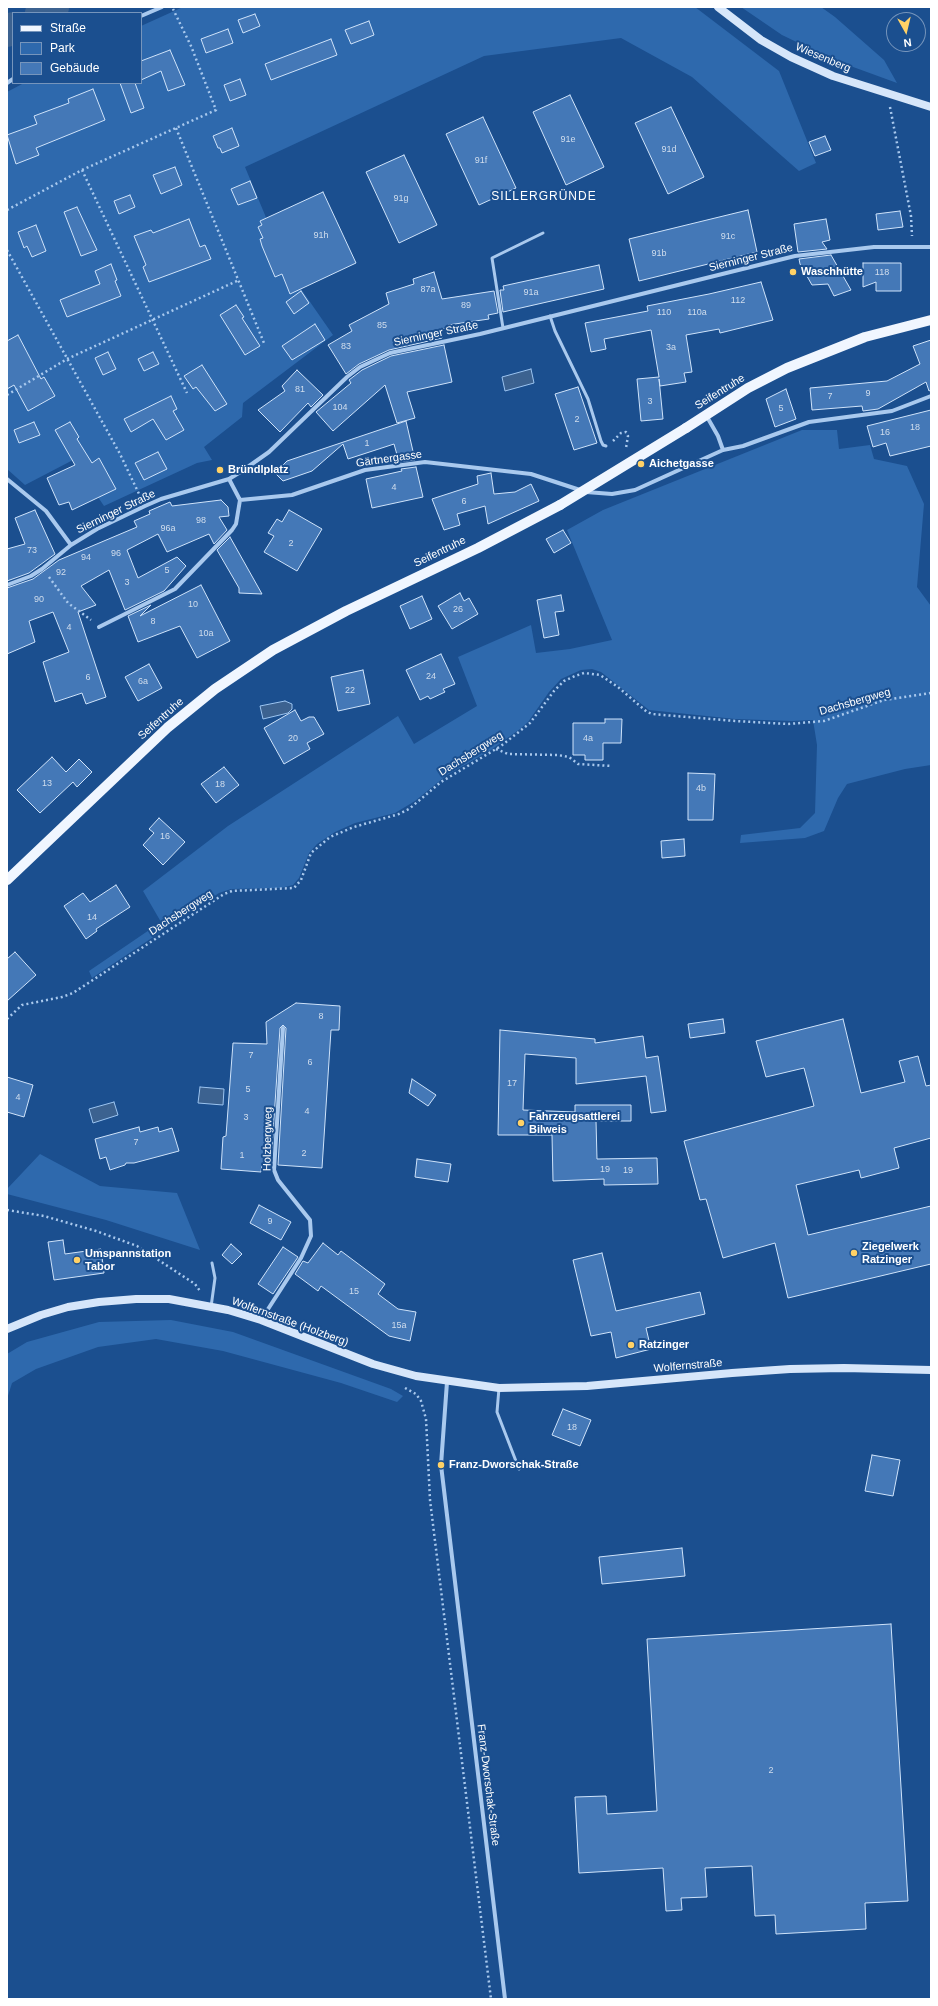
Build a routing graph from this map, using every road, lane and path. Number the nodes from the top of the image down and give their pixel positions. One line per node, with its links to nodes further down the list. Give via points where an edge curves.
1 (162, 7): 4 (street)
2 (172, 7): 7 (path, via 191,46 216,110)
3 (718, 7): 5 (main road, Wiesenberg, via 761,40 790,57 833,76)
4 (142, 16)
5 (888, 95): 6 (main road, Wiesenberg); 11 (path, via 911,216)
6 (931, 107)
7 (176, 128): 8 (path); 14 (path)
8 (82, 170): 9 (path); 16 (path)
9 (7, 210)
10 (543, 233): 18 (lane, via 492,258 498,310)
11 (911, 246): 12 (street, Sierninger Straße); 15 (street, Sierninger Straße, via 795,256)
12 (931, 247)
13 (7, 250): 20 (path)
14 (239, 280): 16 (path); 19 (path)
15 (550, 316): 18 (street, Sierninger Straße); 25 (lane, via 588,399 601,441)
16 (152, 319): 20 (path); 21 (path)
17 (931, 320): 24 (main road, Seifentruhe, via 865,337 831,349 787,368)
18 (503, 328): 29 (street, Sierninger Straße, via 390,353 360,366 269,452)
19 (264, 342)
20 (68, 359): 22 (path); 31 (path)
21 (187, 393)
22 (7, 395)
23 (931, 396): 27 (street, via 892,411 809,422 743,446)
24 (705, 415): 27 (street); 39 (main road, Seifentruhe, bridge, via 560,505 273,650 215,689 167,728)
25 (606, 446): 26 (path, via 621,433 626,432)
26 (626, 448)
27 (723, 450): 30 (street, Gärtnergasse, via 635,490 612,494 600,494 565,486 531,474 432,463 409,463 359,472 292,495)
28 (7, 479): 32 (street, via 46,511)
29 (229, 479): 30 (street); 31 (street, Sierninger Straße)
30 (240, 500): 35 (street, via 236,524 232,530 175,589)
31 (145, 506): 32 (street, Sierninger Straße)
32 (70, 545): 33 (street, Sierninger Straße)
33 (42, 569): 34 (street, Sierninger Straße); 35 (path, via 68,603)
34 (7, 585)
35 (99, 627)
36 (931, 693): 37 (path, Dachsbergweg, via 884,700 824,721 788,724 735,721 652,714 609,680 600,675 584,673 564,681 530,723)
37 (496, 749): 38 (path, via 508,754 558,755 569,757 578,764); 40 (path, Dachsbergweg, via 441,782 417,804 399,814 330,837 310,853 301,880 294,888 224,894 73,993 22,1005)
38 (612, 766)
39 (7, 880)
40 (7, 1019)
41 (283, 1028): 45 (street, Holzbergweg, via 274,1170 278,1180 310,1220 311,1236 301,1258)
42 (7, 1210): 44 (path, via 44,1216 137,1246 195,1284)
43 (212, 1263): 44 (lane, via 215,1278)
44 (210, 1307): 45 (main road, Wolfernstraße (Holzberg)); 46 (main road, Wolfernstraße (Holzberg), via 169,1299 99,1302 68,1307)
45 (261, 1320): 48 (main road, Wolfernstraße (Holzberg), via 373,1364)
46 (7, 1328)
47 (931, 1370): 50 (main road, Wolfernstraße, via 790,1369 587,1386)
48 (447, 1382): 50 (main road, Wolfernstraße); 53 (street, Franz-Dworschak-Straße, via 441,1465)
49 (401, 1387): 52 (path, via 416,1394 426,1419 430,1508)
50 (498, 1388): 51 (lane, via 498,1412)
51 (519, 1469)
52 (491, 1999)
53 (505, 1999)

